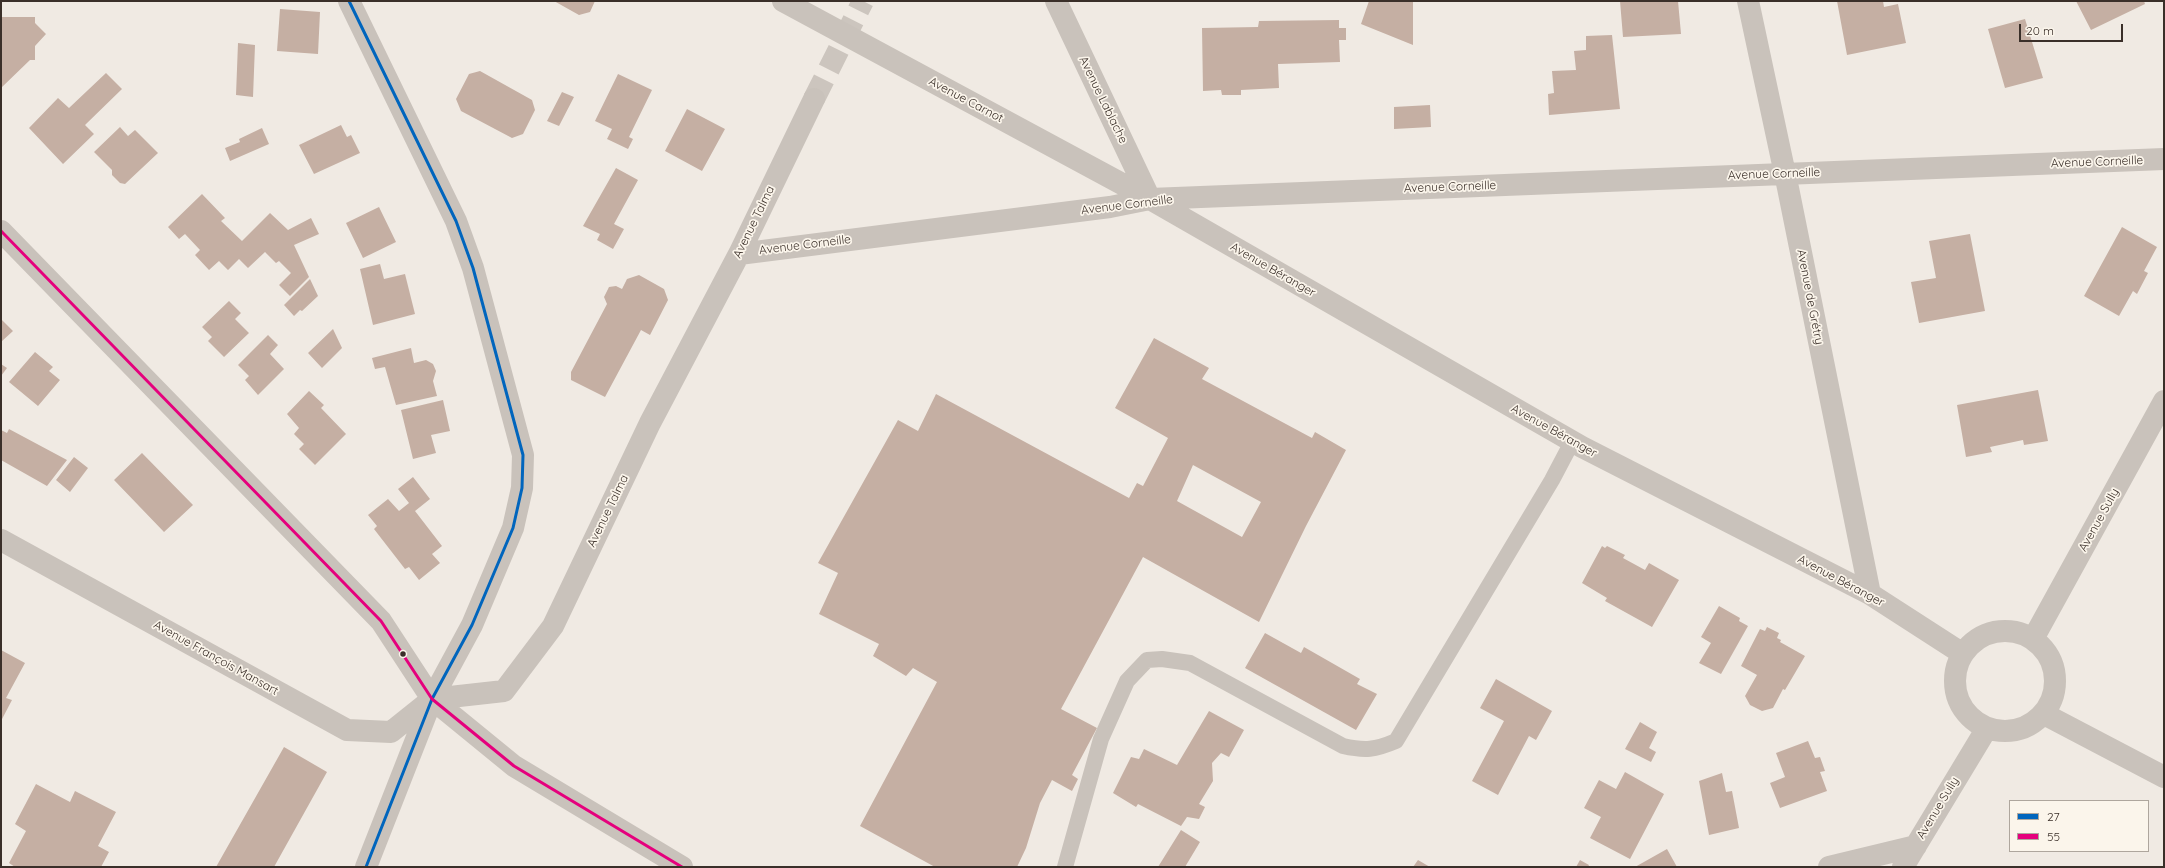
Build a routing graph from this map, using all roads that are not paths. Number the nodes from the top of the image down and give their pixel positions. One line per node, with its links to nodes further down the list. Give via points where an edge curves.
1 (349, 1): 17 (street, via 456,221 473,268 523,455 522,488 513,528 472,625)
2 (783, 1): 8 (street, Avenue Carnot)
3 (1056, 1): 8 (street, Avenue Lablache)
4 (1748, 1): 7 (street, Avenue de Grétry)
5 (814, 99): 10 (street, Avenue Talma)
6 (2164, 159): 7 (street, Avenue Corneille)
7 (1785, 174): 8 (street, Avenue Corneille); 14 (street, Avenue de Grétry)
8 (1150, 199): 10 (street, Avenue Corneille, via 1110,207); 12 (street, Avenue Béranger)
9 (1, 231): 17 (street, via 380,621)
10 (739, 254): 17 (street, Avenue Talma, via 650,423 553,626 504,691)
11 (2164, 401): 15 (street, Avenue Sully)
12 (1572, 442): 14 (street, Avenue Béranger); 24 (lane, via 1552,480 1396,741 1379,749 1362,750 1343,746 1190,663 1162,659 1147,660 1127,681 1101,739)
13 (1, 540): 17 (street, Avenue François Mansart, via 347,730 391,732)
14 (1870, 594): 16 (street, Avenue Béranger)
15 (2033, 639): 16 (street, via 2003,631 1988,634 1974,642); 18 (street, via 2046,651 2054,666 2052,699)
16 (1963, 654): 19 (street, via 1957,668 1957,697 1974,721)
17 (432, 699): 22 (street); 23 (street, via 514,766)
18 (2044, 714): 19 (street, via 2032,724 2018,730 2002,732); 20 (street)
19 (1986, 728): 21 (street, Avenue Sully)
20 (2164, 777)
21 (1916, 846): 25 (street); 26 (street, Avenue Sully); 27 (street)
22 (366, 867)
23 (682, 867)
24 (1065, 867)
25 (1829, 867)
26 (1903, 867)
27 (1920, 867)

